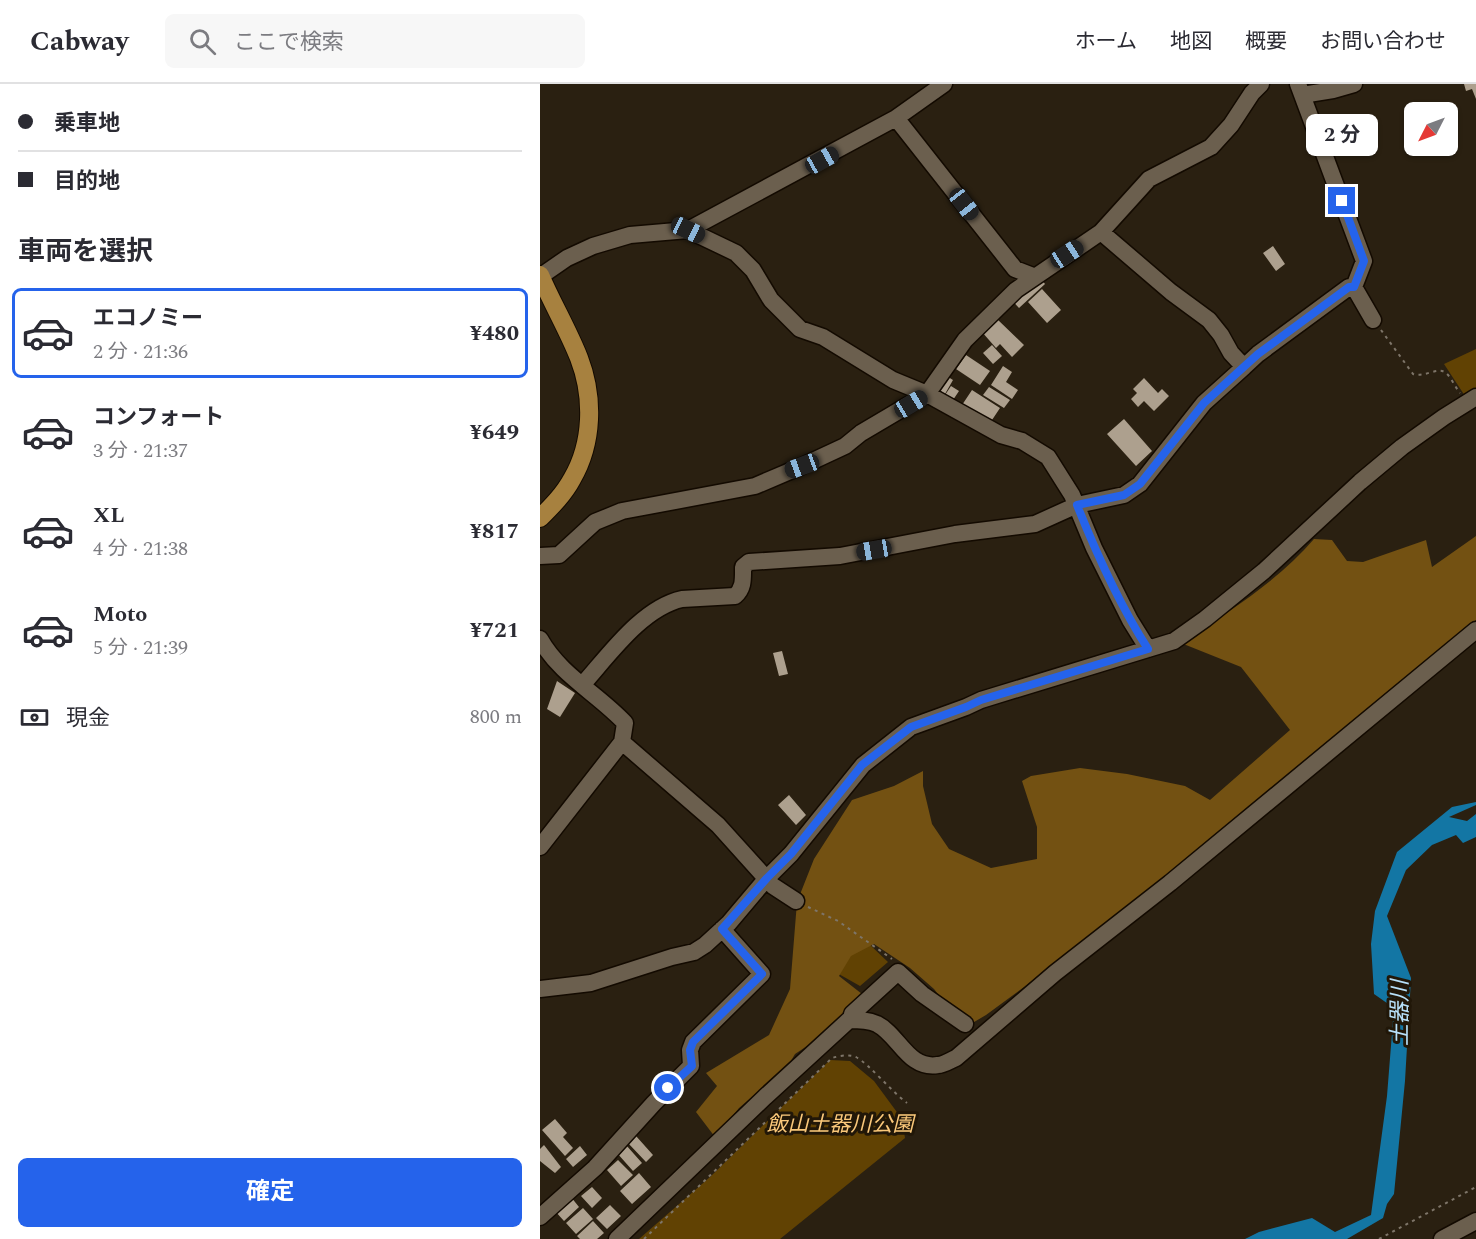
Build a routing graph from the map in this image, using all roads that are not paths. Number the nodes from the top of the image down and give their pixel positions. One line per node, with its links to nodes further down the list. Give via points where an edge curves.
1 (944, 84): 5 (street)
2 (1262, 84): 7 (street, via 1211,147 1149,179)
3 (1354, 84): 4 (street, via 1333,90)
4 (1300, 90): 10 (street, via 1364,261)
5 (897, 118): 6 (street); 8 (street, via 1015,269)
6 (688, 230): 9 (street, via 630,235 593,246 567,258); 13 (street, via 736,253 753,270 771,300 800,329)
7 (1101, 232): 8 (street); 12 (street, via 1209,320)
8 (1033, 276): 13 (street, via 965,339)
9 (542, 285): 16 (main road, via 579,358 590,407 586,439 573,478)
10 (1354, 287): 11 (street); 12 (street, via 1307,317)
11 (1373, 320)
12 (1244, 367): 15 (street, via 1204,403 1140,484 1124,495)
13 (927, 394): 15 (street, via 1048,457); 17 (street, via 845,446 755,486 622,511 595,522 559,555)
14 (1471, 400): 20 (street, via 1402,447 1205,619 1174,641)
15 (1077, 505): 20 (street, via 1094,548); 21 (street, via 1035,524 955,534 840,556 748,562 742,567 743,580 735,596 682,599 660,608 635,627)
16 (540, 518)
17 (540, 556)
18 (1476, 630): 28 (street, via 956,1058 938,1066 923,1063 909,1056 876,1023)
19 (540, 639): 21 (street, via 554,661)
20 (1148, 649): 24 (street, via 981,700 911,727 862,765)
21 (583, 684): 22 (street, via 625,723)
22 (622, 742): 23 (street); 24 (street, via 718,825)
23 (540, 847)
24 (767, 878): 25 (street); 26 (street)
25 (795, 901)
26 (722, 929): 27 (street, via 694,952 591,983); 30 (street, via 762,974 693,1042 692,1066 595,1168)
27 (540, 989)
28 (851, 1020): 29 (street, via 852,1014 898,972); 32 (street, via 765,1096)
29 (965, 1024)
30 (540, 1216)
31 (1476, 1221): 33 (street)
32 (617, 1239)
33 (1442, 1239)

